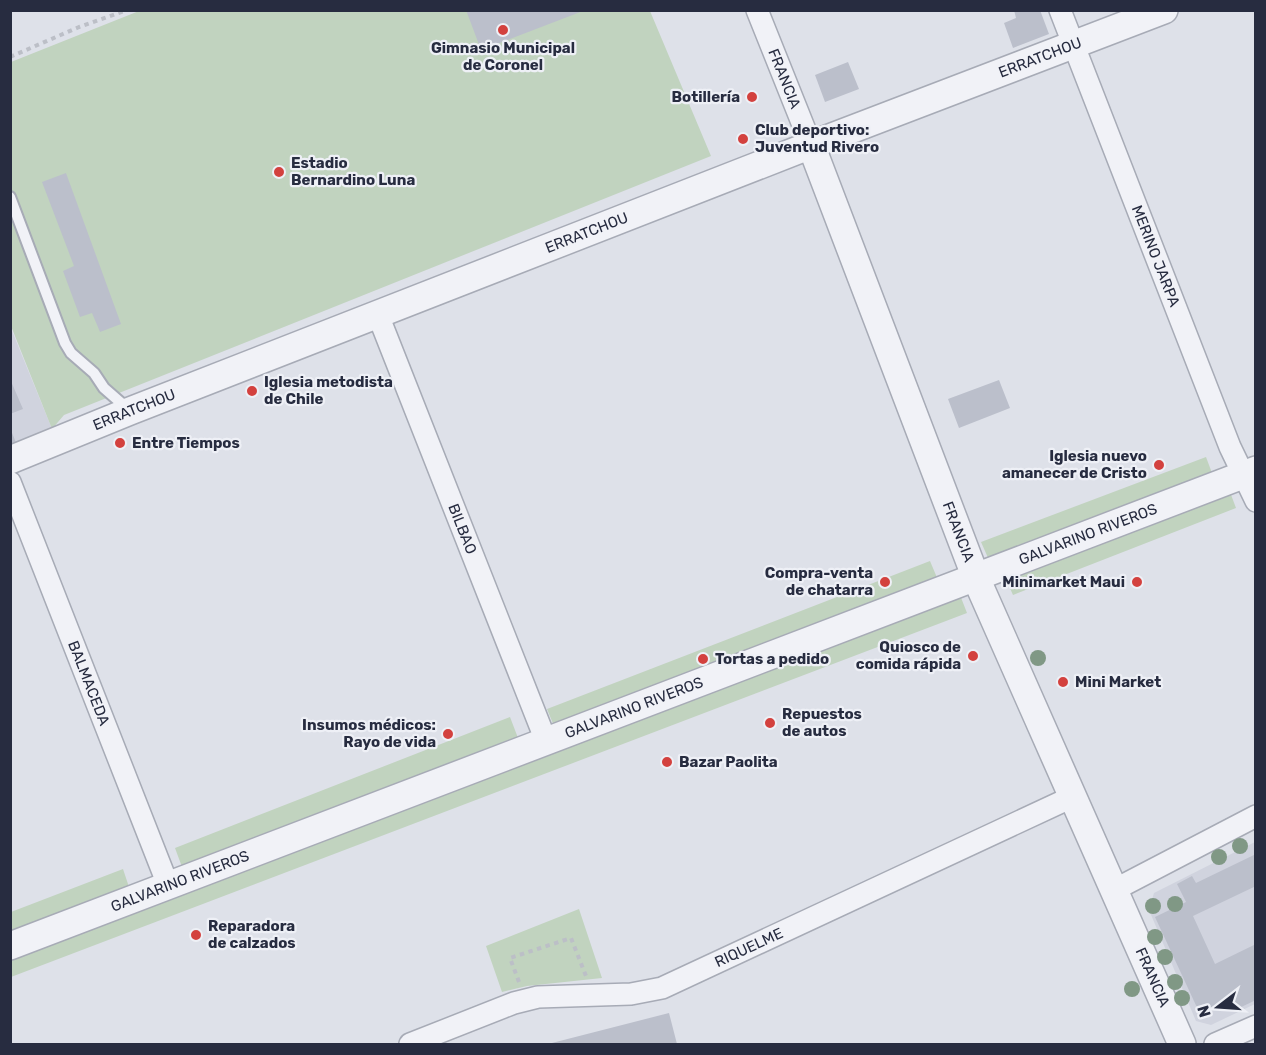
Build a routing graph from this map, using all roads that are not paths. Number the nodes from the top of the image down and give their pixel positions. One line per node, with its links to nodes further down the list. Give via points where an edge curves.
1 (757, 10): 5 (street, FRANCIA)
2 (1060, 10): 4 (street, MERINO JARPA)
3 (1164, 10): 4 (street, ERRATCHOU)
4 (1073, 45): 5 (street, ERRATCHOU); 10 (street, MERINO JARPA)
5 (811, 146): 7 (street, ERRATCHOU); 13 (street, FRANCIA)
6 (10, 197): 8 (lane, via 65,343)
7 (378, 315): 8 (street, ERRATCHOU); 14 (street, BILBAO)
8 (130, 411): 9 (street, ERRATCHOU)
9 (10, 460)
10 (1249, 473): 12 (street, MERINO JARPA); 13 (street, GALVARINO RIVEROS)
11 (10, 482): 17 (street, BALMACEDA)
12 (1256, 501)
13 (976, 578): 14 (street, GALVARINO RIVEROS); 15 (street, FRANCIA)
14 (546, 741): 17 (street, GALVARINO RIVEROS)
15 (1072, 797): 18 (street, FRANCIA); 21 (street, RIQUELME, via 668,986 631,994 551,995 526,1000)
16 (1256, 816): 18 (street)
17 (168, 885): 19 (street, GALVARINO RIVEROS)
18 (1114, 890): 22 (street, FRANCIA)
19 (10, 946)
20 (1256, 1026): 23 (street)
21 (410, 1044)
22 (1182, 1044)
23 (1215, 1044)

